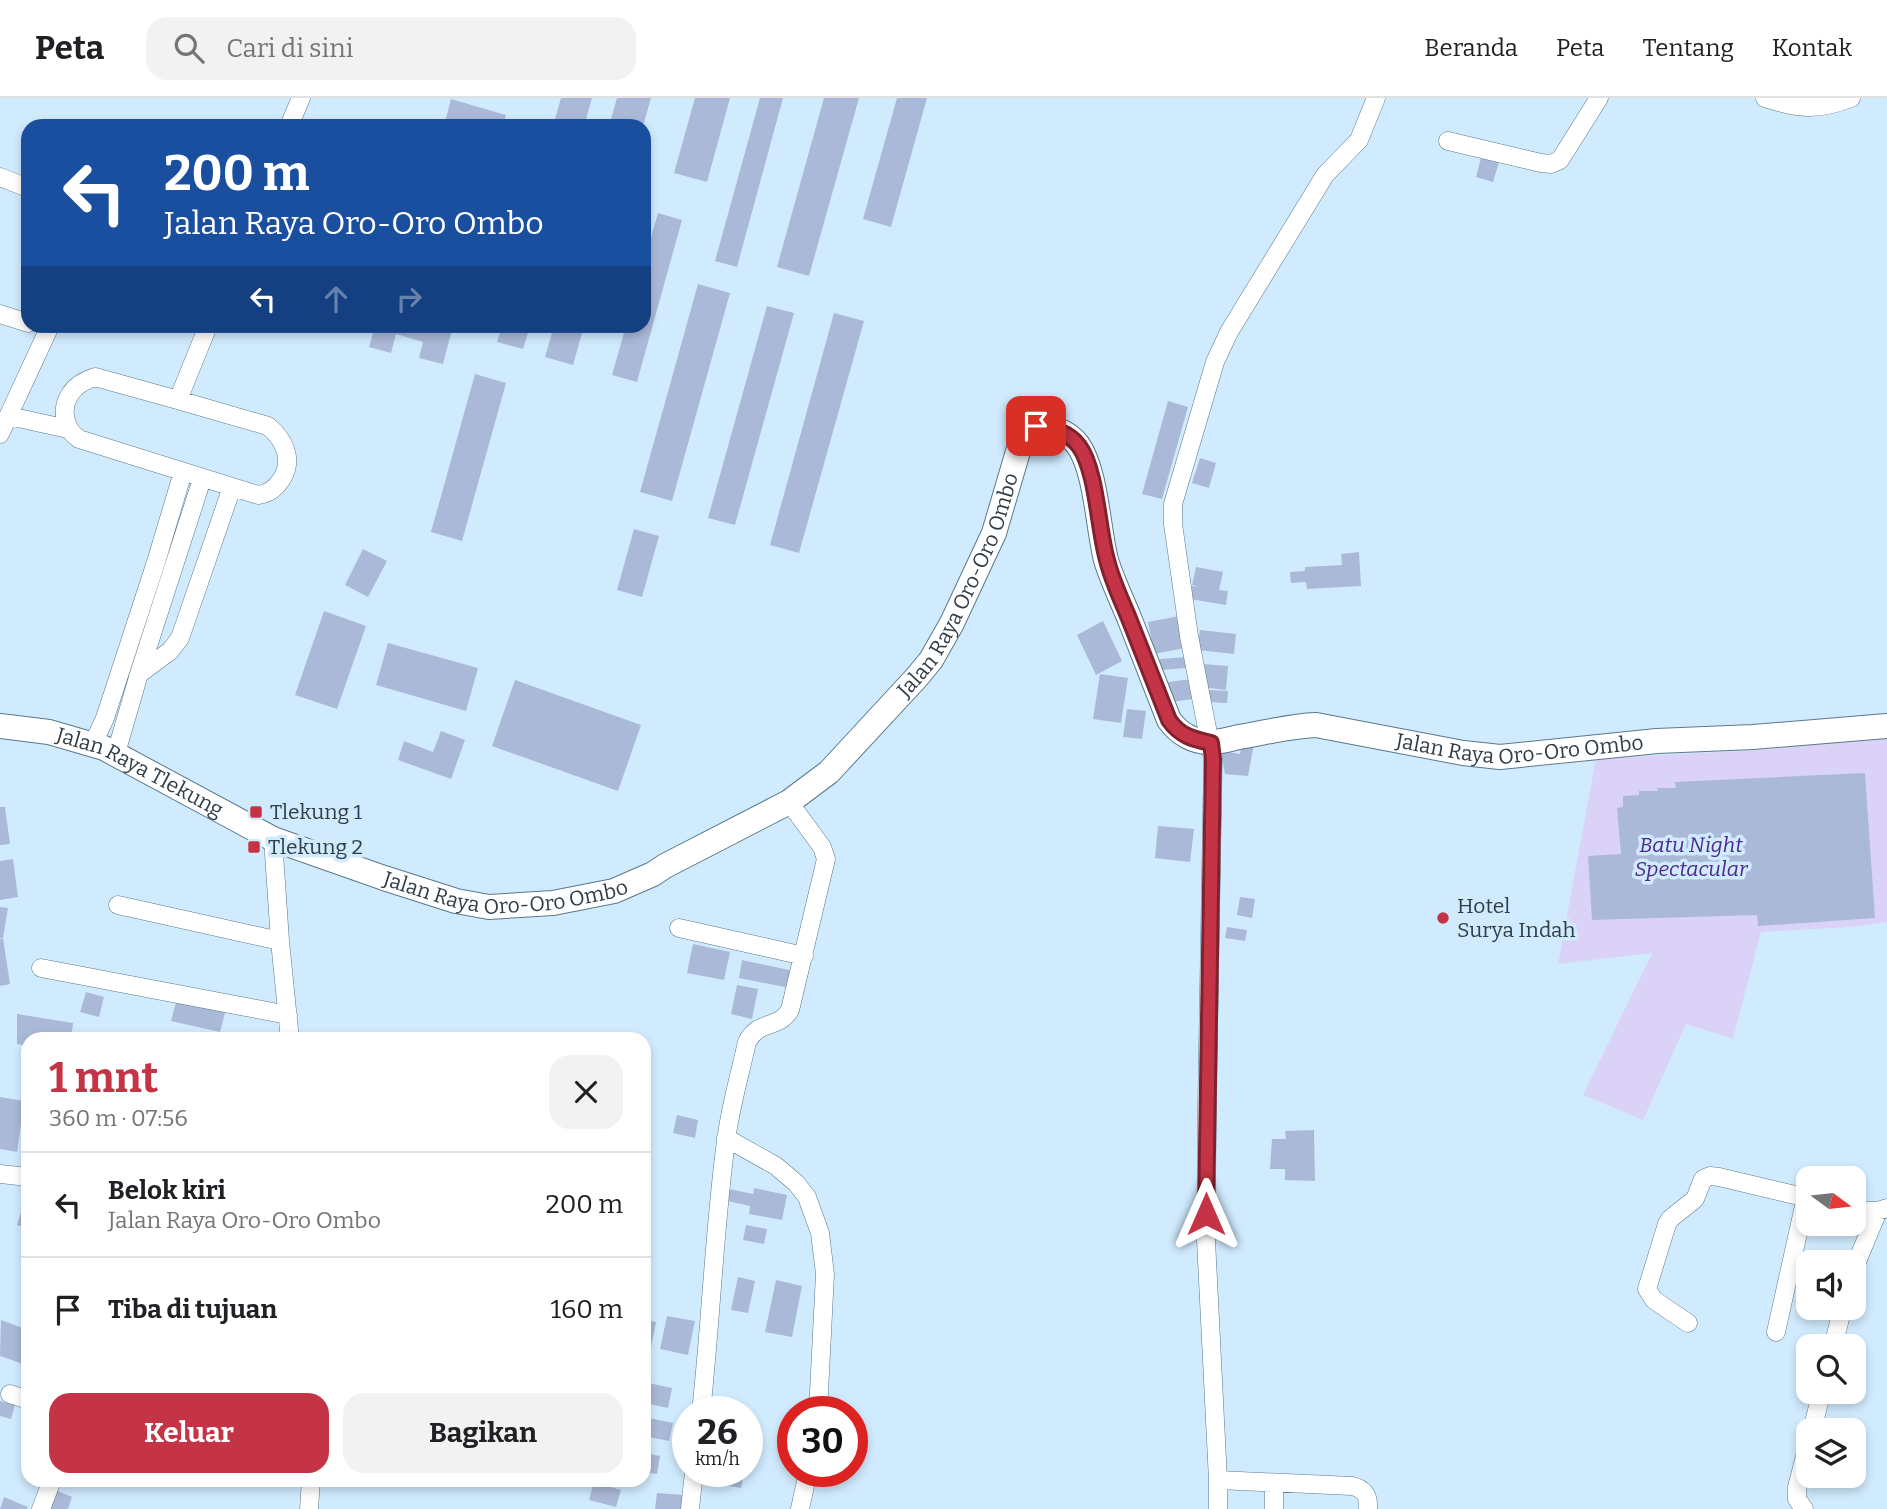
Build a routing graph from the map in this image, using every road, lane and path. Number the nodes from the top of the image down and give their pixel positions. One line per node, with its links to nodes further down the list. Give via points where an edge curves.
1 (300, 98): 6 (street)
2 (1376, 98): 24 (street, via 1359,140 1325,174 1222,346 1173,504 1189,636)
3 (1599, 98): 7 (street, via 1560,160 1551,164)
4 (1765, 98): 5 (street, via 1809,108)
5 (1851, 98)
6 (292, 119)
7 (1448, 141)
8 (0, 177): 9 (street)
9 (21, 185)
10 (0, 314): 11 (street)
11 (21, 321)
12 (43, 333): 15 (street)
13 (205, 333): 14 (street)
14 (178, 400): 16 (street, via 95,377 75,388 67,400); 20 (street, via 268,426 282,441 288,462 279,484 258,495)
15 (9, 416): 16 (street); 17 (street)
16 (68, 429): 18 (street, via 79,439)
17 (0, 434)
18 (183, 472): 19 (street); 25 (street, via 105,718)
19 (202, 478): 20 (street); 21 (street)
20 (232, 487): 21 (street, via 180,638)
21 (139, 674): 25 (street)
22 (0, 726): 25 (main road, Jalan Raya Tlekung, via 49,732)
23 (1887, 726): 24 (main road, Jalan Raya Oro-Oro Ombo, via 1500,757 1316,725)
24 (1211, 743): 26 (main road, Jalan Raya Oro-Oro Ombo, via 1184,736 1169,720 1111,573 1083,454 1059,431 1030,427 1022,438 994,533 931,660 829,772); 46 (street, via 1206,1240)
25 (105, 749): 27 (main road, Jalan Raya Tlekung)
26 (789, 802): 27 (main road, Jalan Raya Oro-Oro Ombo, via 624,887 553,903 489,907 456,901); 31 (street, via 826,859)
27 (272, 839): 30 (street)
28 (118, 905): 30 (street)
29 (679, 928): 31 (street)
30 (280, 941): 33 (street)
31 (804, 956): 35 (street, via 786,1017 758,1028 747,1042)
32 (41, 968): 33 (street)
33 (288, 1015): 34 (street)
34 (289, 1032)
35 (726, 1138): 43 (street); 44 (street, via 796,1183 807,1197 820,1233 825,1274)
36 (1796, 1195): 40 (street, via 1719,1177 1703,1179 1695,1199 1667,1224 1647,1289 1654,1300)
37 (1883, 1210): 39 (street)
38 (1798, 1236): 41 (street)
39 (1863, 1250)
40 (1688, 1322)
41 (1776, 1332)
42 (10, 1394): 45 (street)
43 (703, 1396)
44 (819, 1396)
45 (21, 1398)
46 (1218, 1480): 47 (street); 57 (street)
47 (1273, 1483): 58 (street); 59 (street, via 1359,1488 1367,1495)
48 (49, 1487): 53 (street)
49 (311, 1487): 54 (street)
50 (692, 1487): 55 (street)
51 (805, 1487): 56 (street)
52 (1797, 1488): 60 (street)
53 (41, 1509)
54 (309, 1509)
55 (690, 1509)
56 (800, 1509)
57 (1218, 1509)
58 (1274, 1509)
59 (1368, 1509)
60 (1804, 1509)

